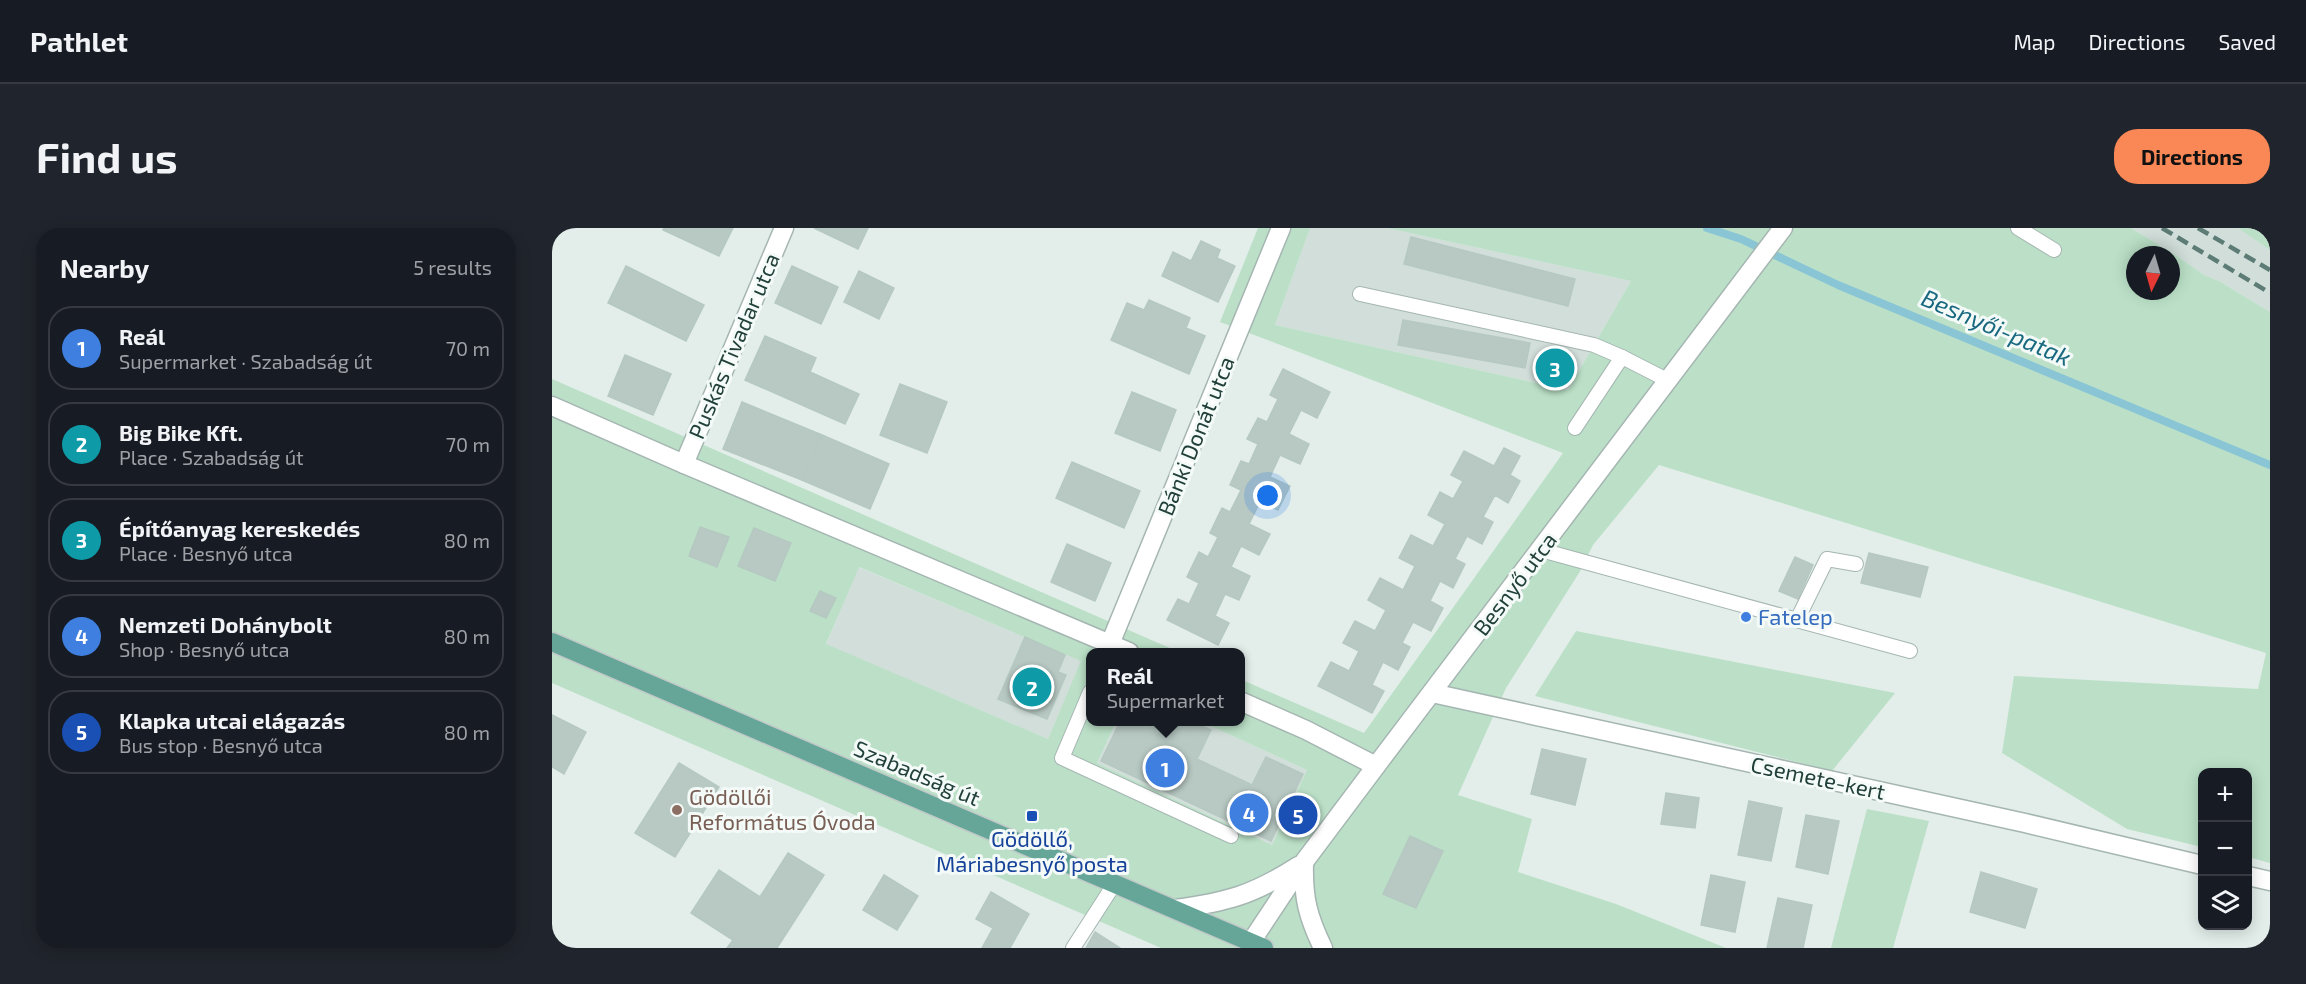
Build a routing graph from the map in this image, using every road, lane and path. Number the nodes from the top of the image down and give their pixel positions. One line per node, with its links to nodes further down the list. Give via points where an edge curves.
1 (784, 228): 11 (street, Puskás Tivadar utca)
2 (1281, 228): 16 (street, Bánki Donát utca)
3 (2018, 228): 5 (lane)
4 (1780, 233): 8 (street, Besnyő utca)
5 (2054, 249)
6 (1360, 294): 7 (lane, via 1594,345)
7 (1622, 357): 8 (lane); 10 (lane)
8 (1669, 381): 12 (street, Besnyő utca)
9 (552, 406): 11 (street)
10 (1575, 428)
11 (684, 465): 16 (street)
12 (1541, 550): 14 (lane); 18 (street, Besnyő utca)
13 (1856, 564): 14 (lane, via 1827,559)
14 (1797, 620): 17 (lane)
15 (552, 642): 27 (main road, Szabadság út)
16 (1109, 648)
17 (1910, 651)
18 (1432, 693): 21 (street, Besnyő utca); 24 (street, Csemete-kert)
19 (1086, 701): 22 (lane, via 1062,758)
20 (1245, 703): 21 (street)
21 (1376, 766): 23 (street, Besnyő utca)
22 (1231, 836)
23 (1305, 862): 28 (street, via 1246,895); 29 (street, Besnyő utca); 31 (street, via 1305,906)
24 (2198, 864)
25 (2252, 877): 26 (street)
26 (2270, 881)
27 (1115, 884): 28 (main road, Szabadság út); 30 (lane)
28 (1174, 909): 29 (main road, Szabadság út)
29 (1257, 945)
30 (1073, 948)
31 (1323, 948)

